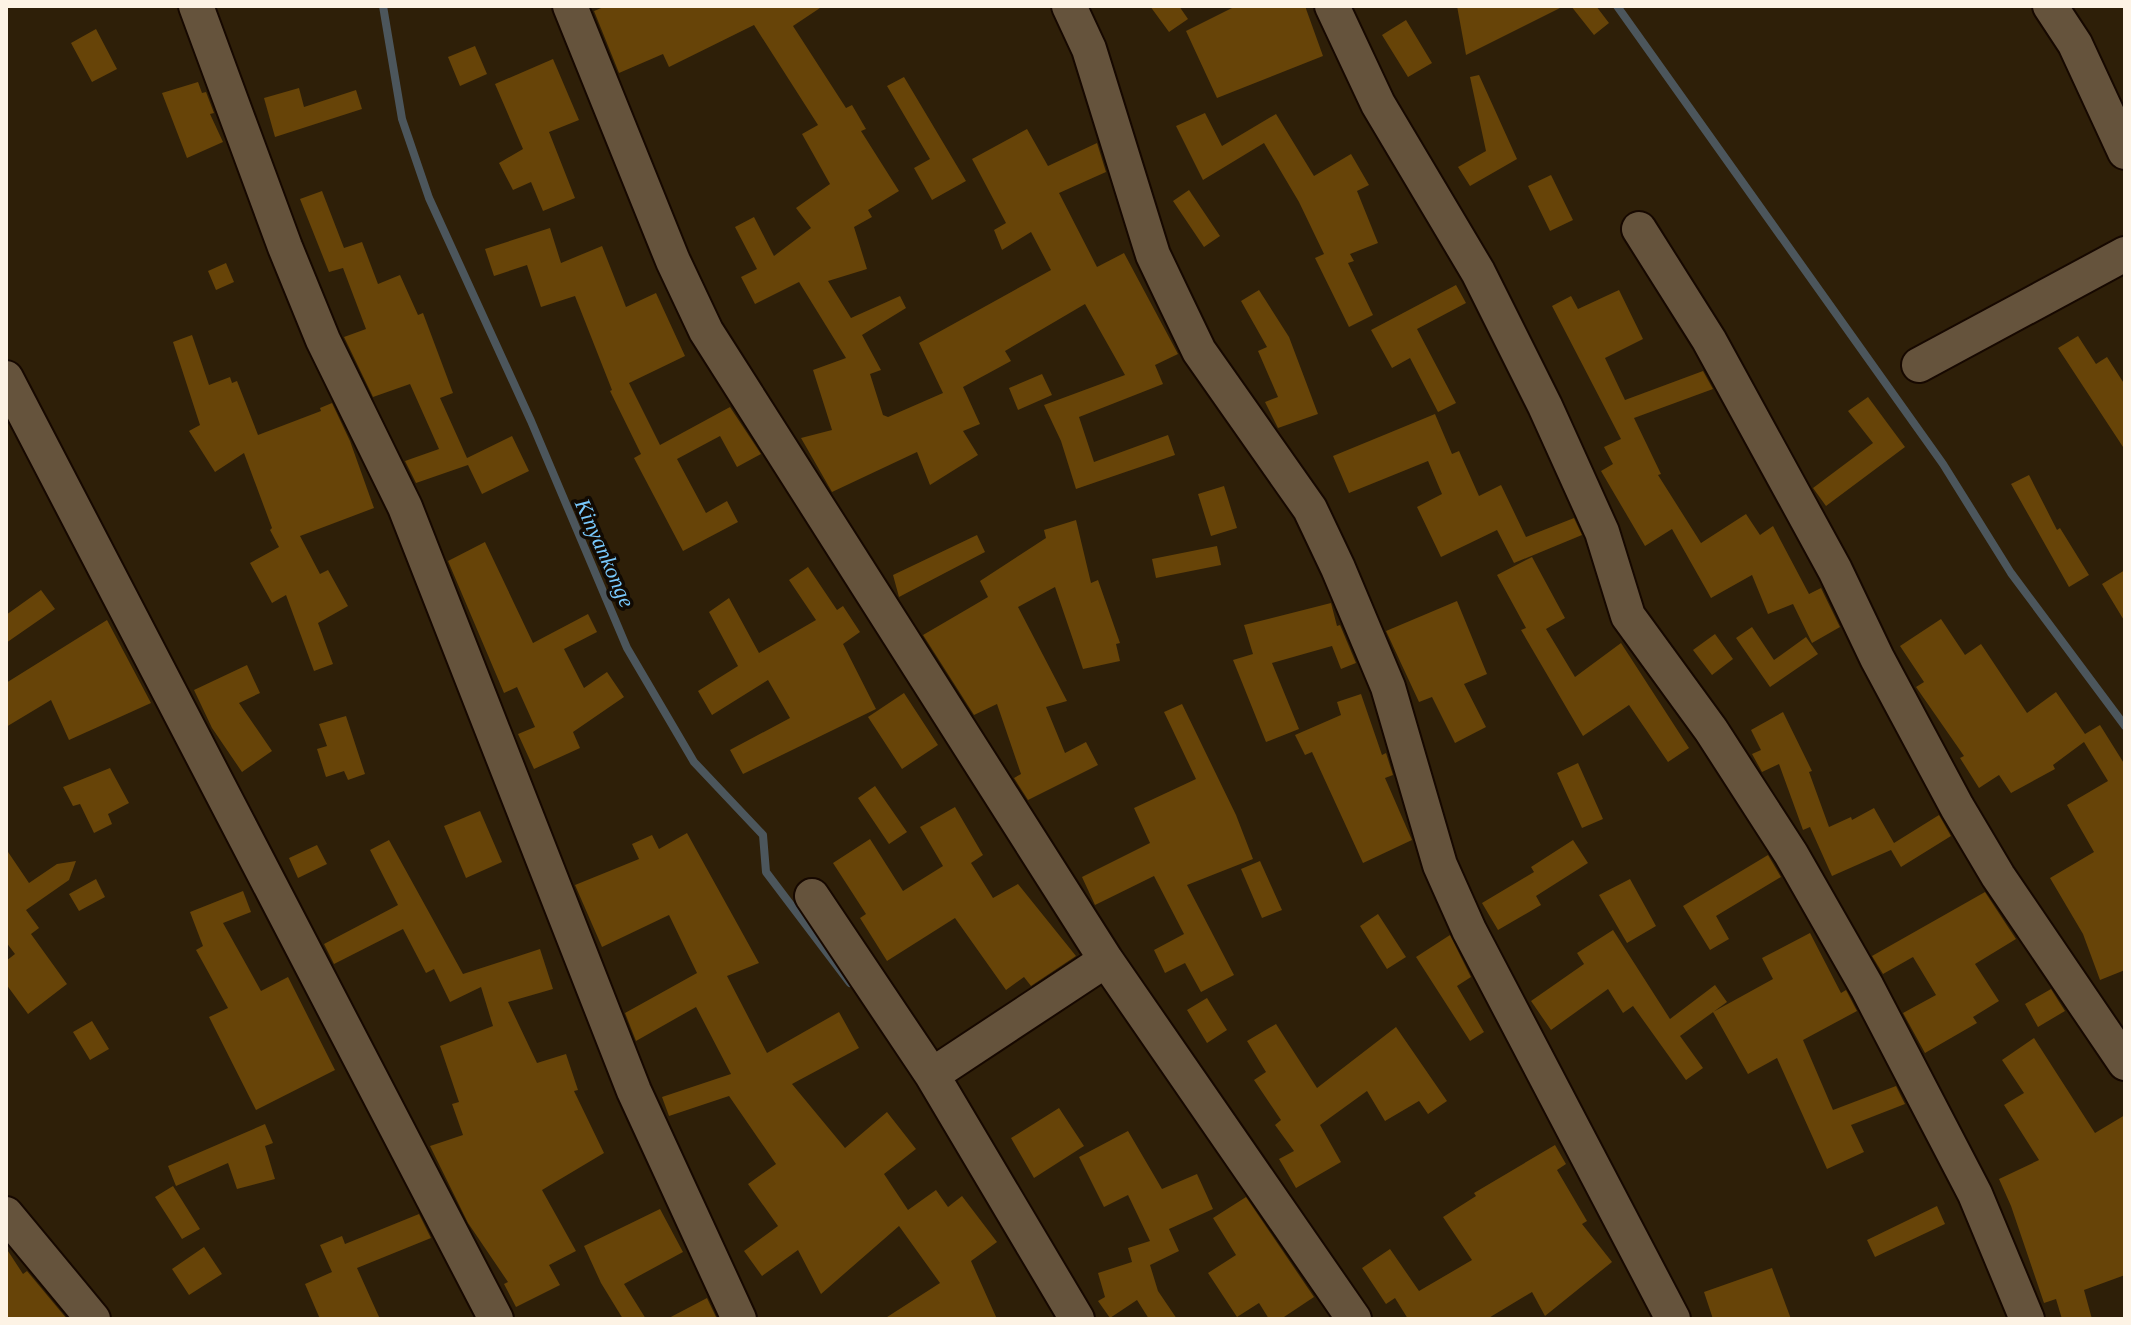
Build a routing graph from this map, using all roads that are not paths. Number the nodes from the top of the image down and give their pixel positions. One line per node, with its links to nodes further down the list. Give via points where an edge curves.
1 (196, 6): 18 (street, via 323,340 405,507 634,1091)
2 (570, 6): 12 (street, via 706,331)
3 (1069, 6): 21 (street, via 1089,49 1153,255 1199,351 1310,509 1388,687 1440,865 1469,930)
4 (1332, 6): 22 (street, via 1378,104 1478,272 1545,406 1608,545 1628,616 1711,730 1799,867 1975,1194)
5 (2050, 6): 6 (street, via 2075,44)
6 (2125, 152)
7 (1639, 229): 13 (street, via 1709,340 1957,807)
8 (2125, 254): 9 (street)
9 (1919, 365)
10 (6, 378): 17 (street)
11 (812, 896): 14 (street)
12 (1106, 960): 14 (street); 20 (street)
13 (2125, 1063)
14 (932, 1075): 19 (street)
15 (6, 1214): 16 (street)
16 (93, 1319)
17 (496, 1319)
18 (739, 1319)
19 (1077, 1319)
20 (1354, 1319)
21 (1673, 1319)
22 (2027, 1319)

